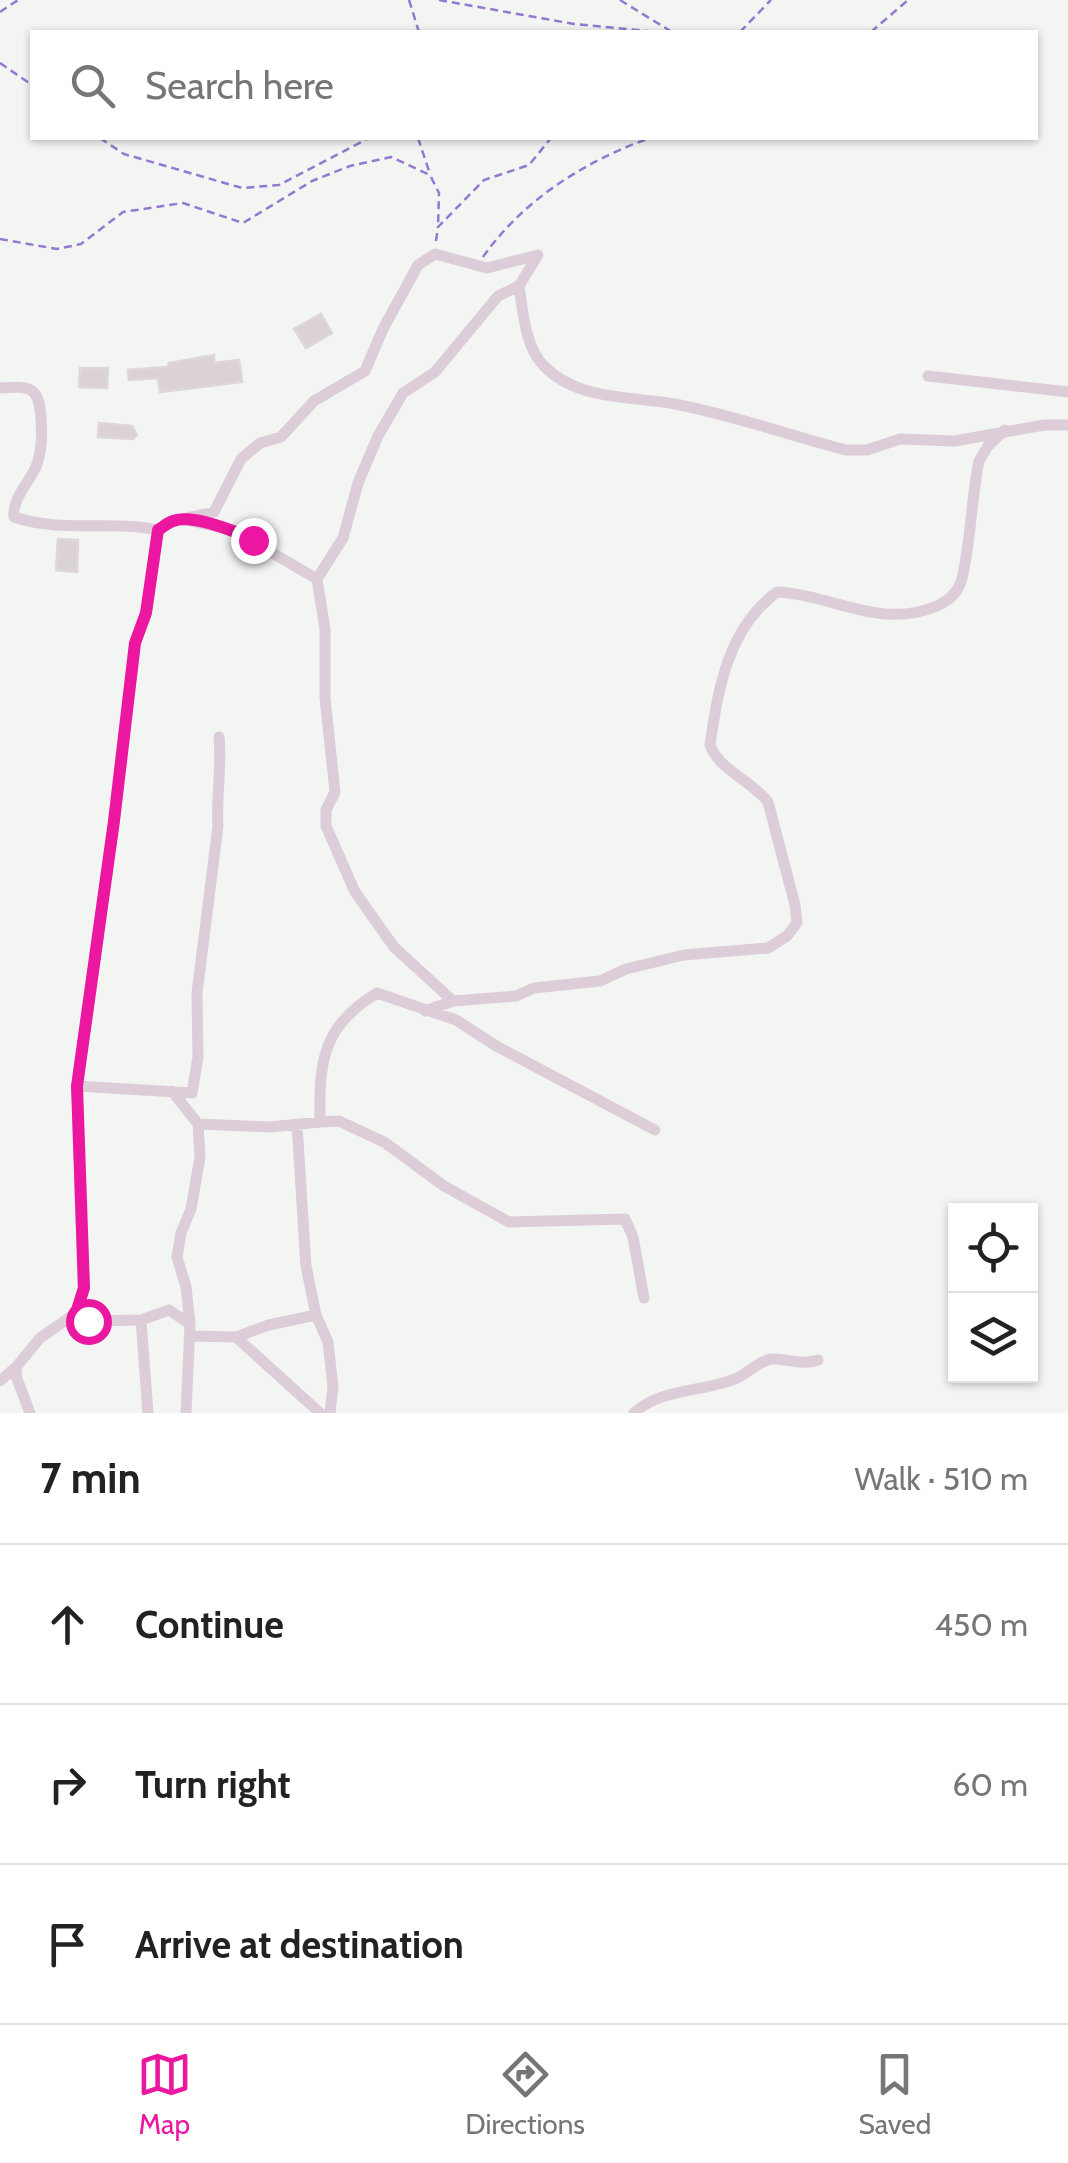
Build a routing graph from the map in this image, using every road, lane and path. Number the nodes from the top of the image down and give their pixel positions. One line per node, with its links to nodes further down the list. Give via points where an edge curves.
1 (18, 0): 7 (path)
2 (410, 0): 8 (path)
3 (439, 0): 9 (path)
4 (620, 0): 10 (path)
5 (771, 0): 11 (path)
6 (908, 0): 12 (path)
7 (0, 12)
8 (418, 30)
9 (638, 30)
10 (669, 30)
11 (742, 30)
12 (873, 30)
13 (0, 64): 14 (path)
14 (30, 84)
15 (103, 140): 16 (path, via 124,154 242,188 279,185)
16 (365, 140)
17 (419, 140): 20 (path)
18 (549, 140): 21 (path, via 529,165 484,180)
19 (645, 140): 24 (path, via 534,200)
20 (430, 176): 21 (path, via 439,193); 22 (path, via 391,157 312,181 243,223 183,203 123,212 82,244 56,249)
21 (438, 227): 23 (path)
22 (0, 239)
23 (435, 254): 24 (street); 31 (street, via 418,266 365,371 314,401 280,437 241,458 214,512)
24 (476, 266): 25 (street, via 538,255)
25 (519, 286): 30 (street, via 540,363 582,389 674,404 846,450 900,439 976,439); 33 (street, via 498,296 435,372 403,394 371,452 343,538)
26 (928, 376): 28 (street)
27 (0, 388): 32 (street, via 28,387 40,404 38,463 13,506 14,517)
28 (1068, 392)
29 (1068, 426): 30 (street)
30 (1004, 430): 35 (street, via 979,462 962,579 948,601 892,616 777,592 734,643 710,745 768,802 795,905 797,923 787,936 768,948 665,959 600,981)
31 (186, 520): 32 (street); 33 (street, via 233,530)
32 (158, 530): 37 (street, via 135,643)
33 (317, 579): 35 (street, via 335,792 326,826 354,892 384,934)
34 (219, 737): 38 (street, via 218,826 196,992 196,1084 192,1094)
35 (453, 1001): 36 (street)
36 (426, 1010): 39 (street, via 378,993 337,1026 325,1046); 42 (street, via 472,1028)
37 (77, 1086): 38 (street); 44 (street, via 84,1288)
38 (172, 1091): 40 (street)
39 (320, 1122): 41 (street); 43 (street, via 339,1121 384,1142 509,1222 625,1219)
40 (198, 1124): 41 (street); 47 (street, via 192,1209 177,1257)
41 (298, 1125): 45 (street, via 306,1266)
42 (655, 1130)
43 (644, 1298)
44 (76, 1313): 46 (street, via 88,1321); 50 (street, via 40,1338)
45 (316, 1316): 48 (street); 56 (street, via 328,1342)
46 (141, 1320): 47 (street, via 169,1310); 53 (street)
47 (190, 1330): 48 (street); 54 (street)
48 (236, 1338): 55 (street)
49 (818, 1360): 57 (street, via 771,1359 736,1379)
50 (16, 1366): 51 (street); 52 (street)
51 (0, 1381)
52 (30, 1413)
53 (148, 1413)
54 (186, 1413)
55 (320, 1413)
56 (330, 1413)
57 (634, 1413)

